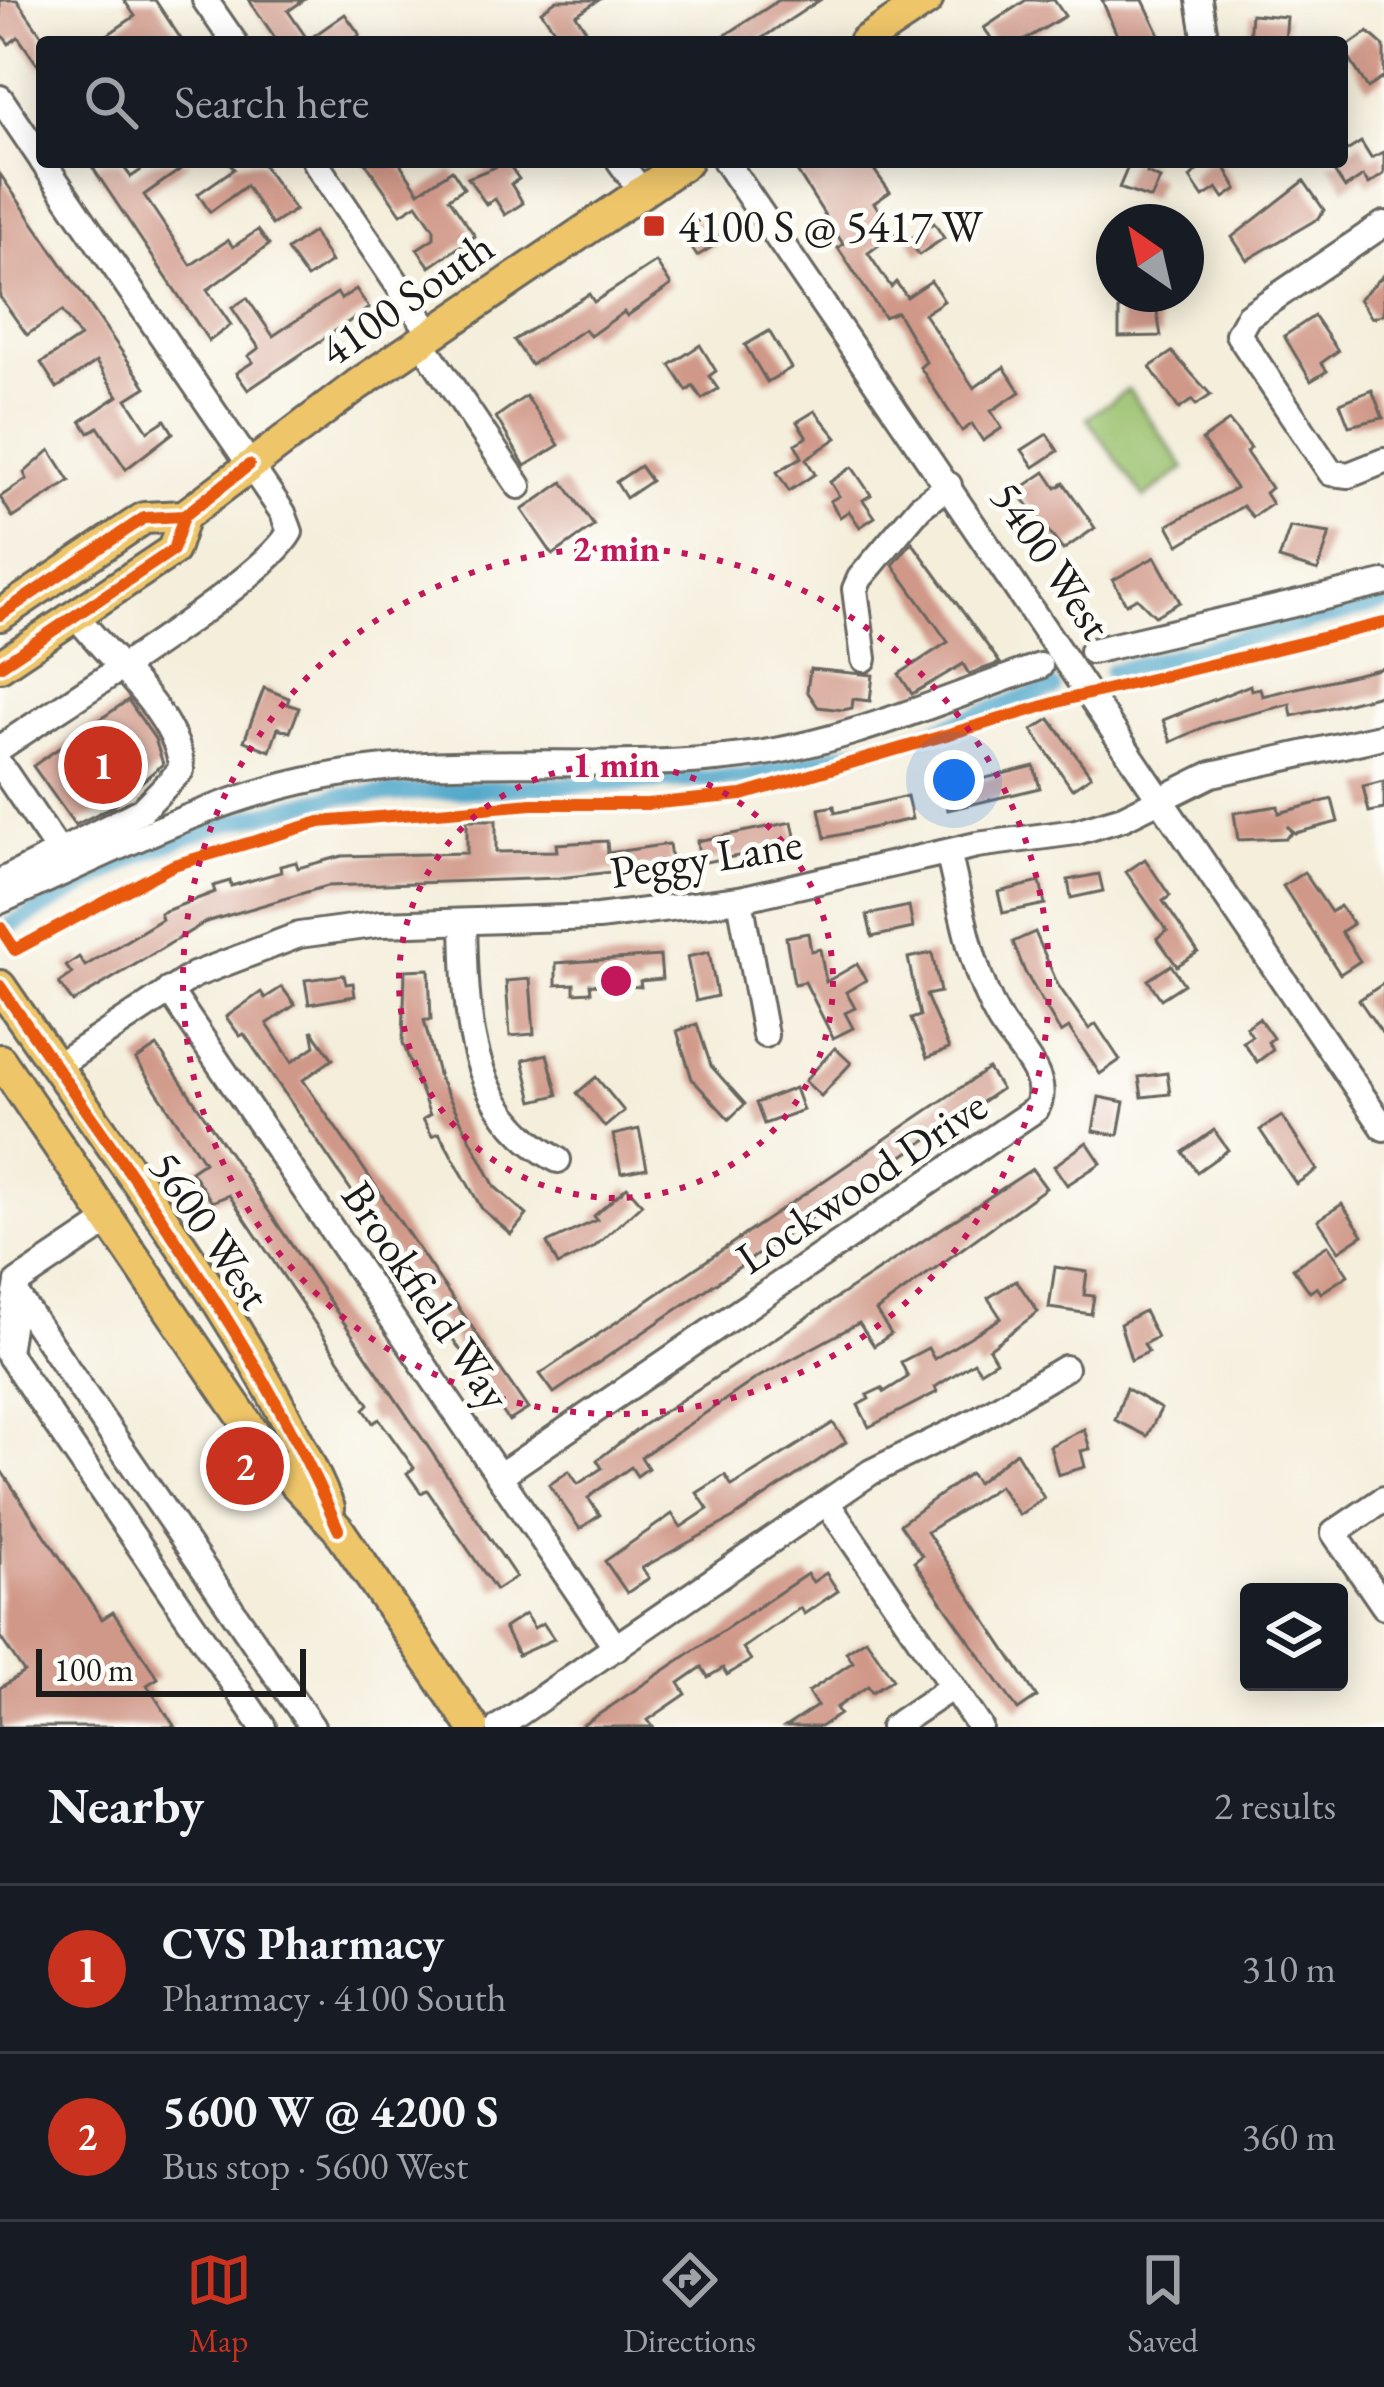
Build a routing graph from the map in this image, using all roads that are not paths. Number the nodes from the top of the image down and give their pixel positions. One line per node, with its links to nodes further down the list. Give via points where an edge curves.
1 (205, 0): 4 (street)
2 (927, 0): 5 (main road)
3 (1199, 0): 6 (street)
4 (230, 36)
5 (873, 36)
6 (1205, 36)
7 (0, 98): 8 (street)
8 (36, 151)
9 (48, 168): 18 (street)
10 (319, 168): 16 (street)
11 (624, 168): 14 (street)
12 (677, 168): 14 (main road, 4100 South)
13 (730, 168): 19 (street, 5400 West)
14 (642, 192): 16 (main road, 4100 South)
15 (1384, 224): 17 (street, via 1240,322 1240,345 1331,473)
16 (426, 337): 18 (main road, 4100 South); 20 (street)
17 (1384, 461)
18 (249, 465): 21 (main road, 4100 South); 27 (street, via 290,532 280,550)
19 (950, 485): 26 (street, via 920,507 860,578); 33 (street, 5400 West)
20 (519, 486)
21 (184, 516): 23 (main road, 4100 South, via 144,518); 24 (main road, 4100 South, via 173,550)
22 (1384, 583): 25 (street)
23 (1, 612)
24 (76, 615): 27 (street); 28 (main road, 4100 South)
25 (1092, 651)
26 (864, 659)
27 (120, 665): 31 (street); 34 (street, via 182,752 181,770 142,810)
28 (0, 666)
29 (1040, 666): 38 (street, via 835,736 745,756 644,765 401,766 323,777 185,816)
30 (1384, 736): 33 (street, Peggy Lane, via 1228,769)
31 (0, 748)
32 (0, 765): 34 (street)
33 (1159, 798): 35 (street, Peggy Lane, via 1093,828); 45 (street, 5400 West)
34 (59, 852): 36 (street)
35 (948, 852): 37 (street, Peggy Lane); 51 (street, Lockwood Drive, via 986,993 1039,1080 1036,1109)
36 (0, 882)
37 (740, 899): 39 (street, Peggy Lane, via 620,916); 42 (street)
38 (0, 902)
39 (464, 922): 41 (street, Peggy Lane, via 299,935 219,962); 46 (street, via 466,999 480,1069 517,1132)
40 (0, 986): 44 (main road, 5600 West)
41 (169, 990): 44 (street, Peggy Lane); 51 (street, Brookfield Way)
42 (765, 1035)
43 (0, 1060): 47 (main road, 5600 West)
44 (55, 1066): 50 (main road, 5600 West)
45 (1384, 1128)
46 (558, 1160)
47 (109, 1221): 48 (street, via 18,1282); 50 (main road, via 118,1216 133,1225 219,1349); 55 (main road, 5600 West, via 269,1456)
48 (16, 1294): 54 (street); 56 (street, via 7,1352)
49 (1065, 1368): 53 (street)
50 (272, 1387): 55 (main road, 5600 West)
51 (499, 1476): 60 (street, Brookfield Way)
52 (1384, 1499): 58 (street, via 1334,1533)
53 (827, 1503): 60 (street); 61 (street)
54 (177, 1529): 56 (street); 57 (street)
55 (338, 1529): 64 (main road, 5600 West)
56 (144, 1552): 59 (street)
57 (229, 1606): 59 (street); 63 (street)
58 (1384, 1606)
59 (195, 1628): 62 (street)
60 (616, 1648): 65 (street)
61 (952, 1687): 66 (street); 67 (street)
62 (263, 1727)
63 (312, 1727)
64 (472, 1727)
65 (499, 1727)
66 (892, 1727)
67 (980, 1727)

